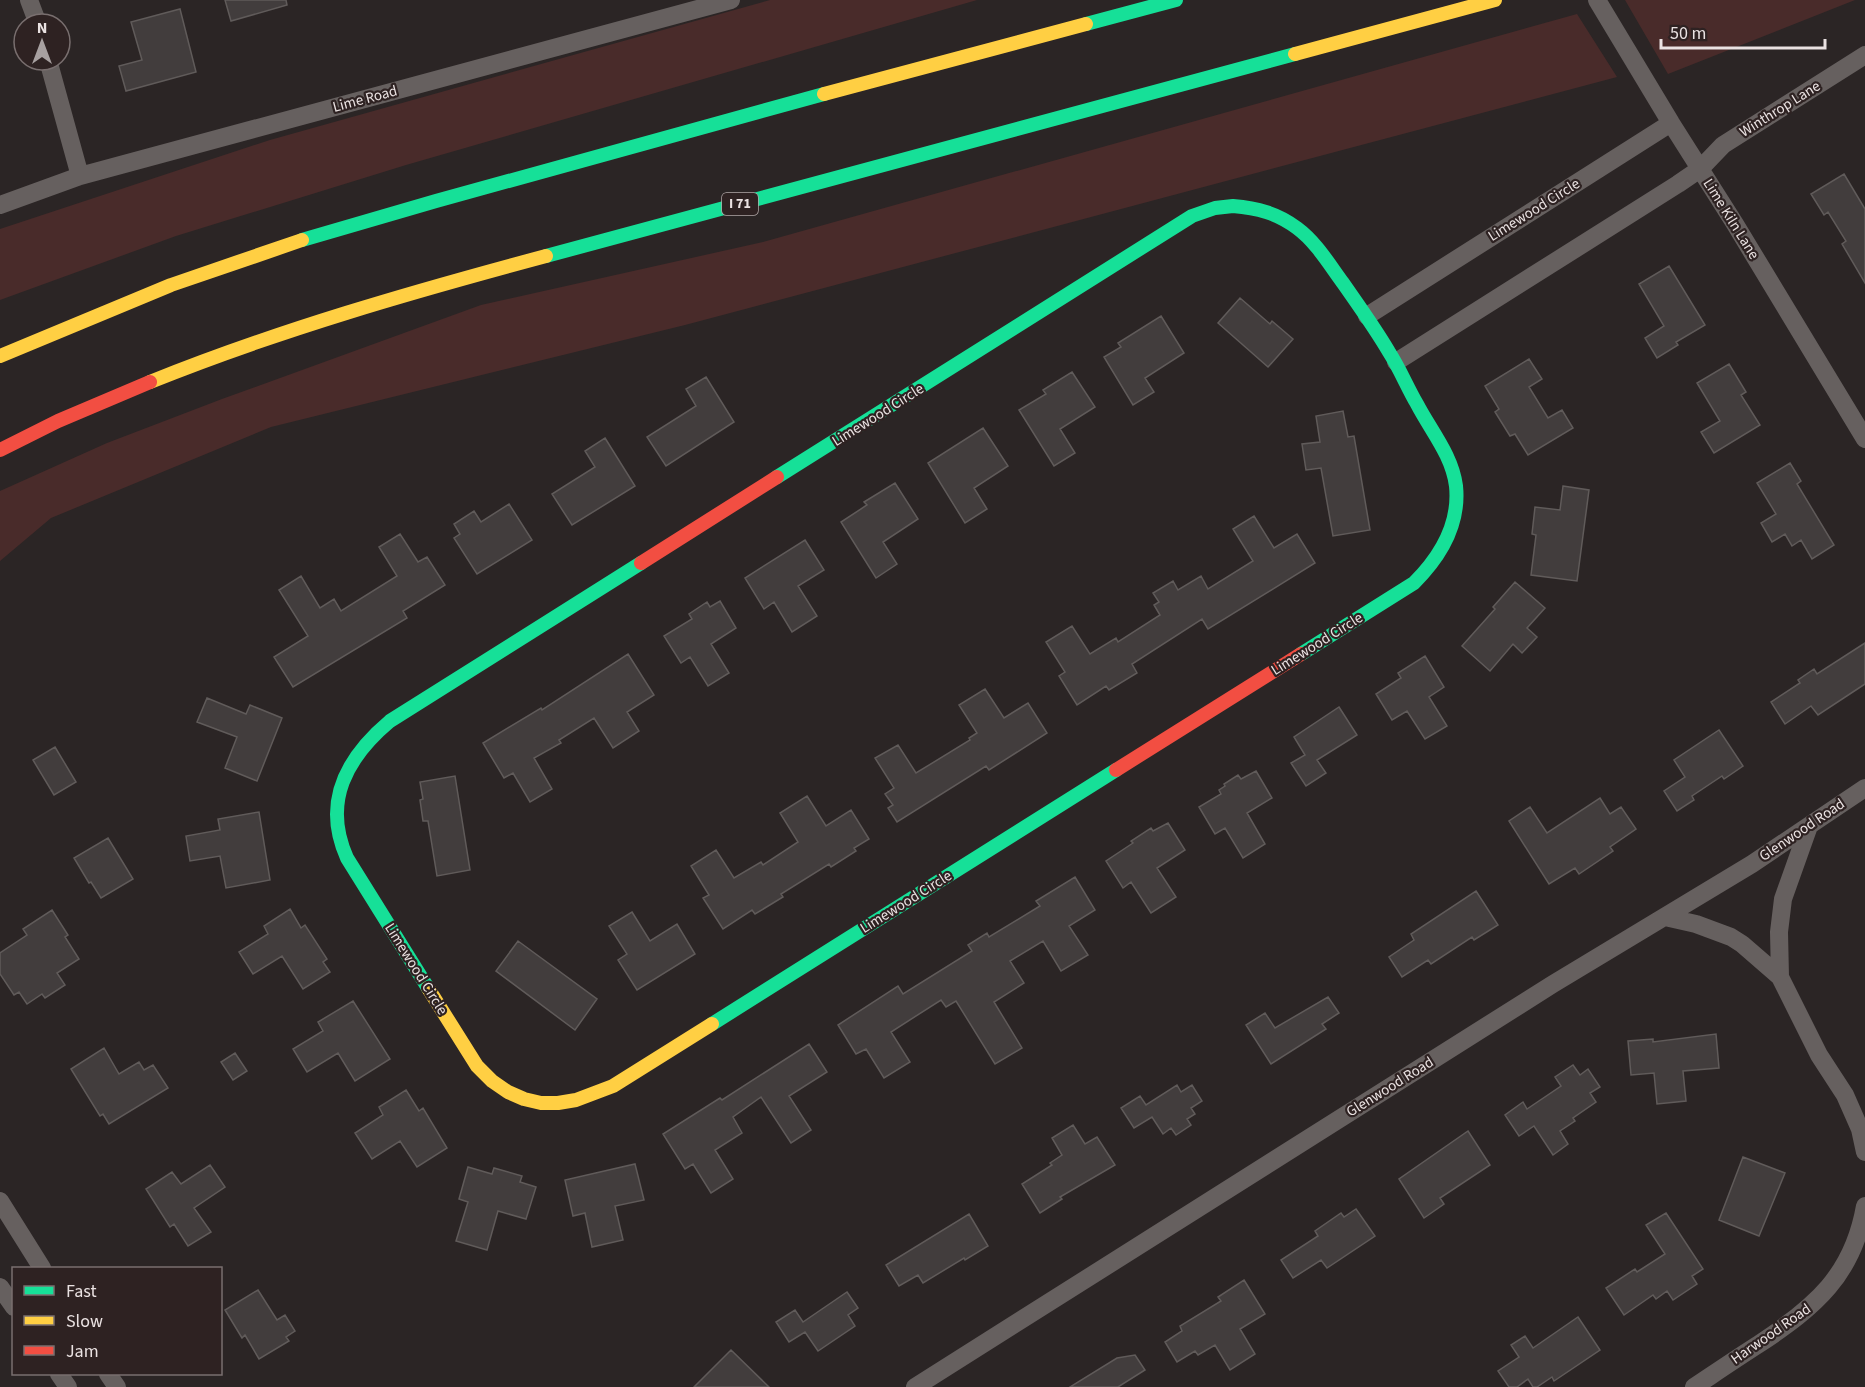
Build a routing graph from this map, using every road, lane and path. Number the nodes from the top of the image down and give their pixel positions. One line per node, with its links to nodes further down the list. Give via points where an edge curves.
1 (731, 0): 9 (street, Lime Road)
2 (1176, 0): 12 (main road, via 622,149 275,248 148,293)
3 (1495, 0): 15 (main road, I 71, via 330,318 206,360)
4 (1601, 7): 7 (street, Lime Kiln Lane)
5 (1865, 55): 8 (street, Winthrop Lane, via 1723,145)
6 (51, 72): 9 (street)
7 (1671, 123): 8 (street, Lime Kiln Lane); 11 (street, Limewood Circle)
8 (1700, 170): 13 (street); 14 (street, Lime Kiln Lane)
9 (80, 176): 10 (street, Lime Road)
10 (0, 205)
11 (1366, 316): 13 (main road, Limewood Circle); 13 (main road, Limewood Circle, via 1319,248 1290,222 1257,208 1233,206 1192,216 377,730 356,754 342,782 336,810 339,838 347,858 477,1066 504,1090 537,1102 567,1103 605,1090 1413,583 1434,562 1453,527 1456,487 1448,458)
12 (0, 356)
13 (1396, 362)
14 (1865, 439)
15 (0, 450)
16 (1865, 788): 17 (street, Glenwood Road)
17 (1809, 826): 18 (street, Glenwood Road); 19 (street, via 1783,899)
18 (1665, 917): 19 (street, via 1731,937); 28 (street, Glenwood Road, via 1552,984)
19 (1780, 977): 20 (street, via 1845,1095)
20 (1865, 1152)
21 (0, 1201): 23 (street)
22 (1865, 1206): 29 (street, Harwood Road, via 1857,1238 1833,1284 1789,1324)
23 (41, 1267)
24 (0, 1287): 25 (street)
25 (12, 1304)
26 (59, 1375): 27 (street)
27 (68, 1387)
28 (915, 1387)
29 (1694, 1387)

